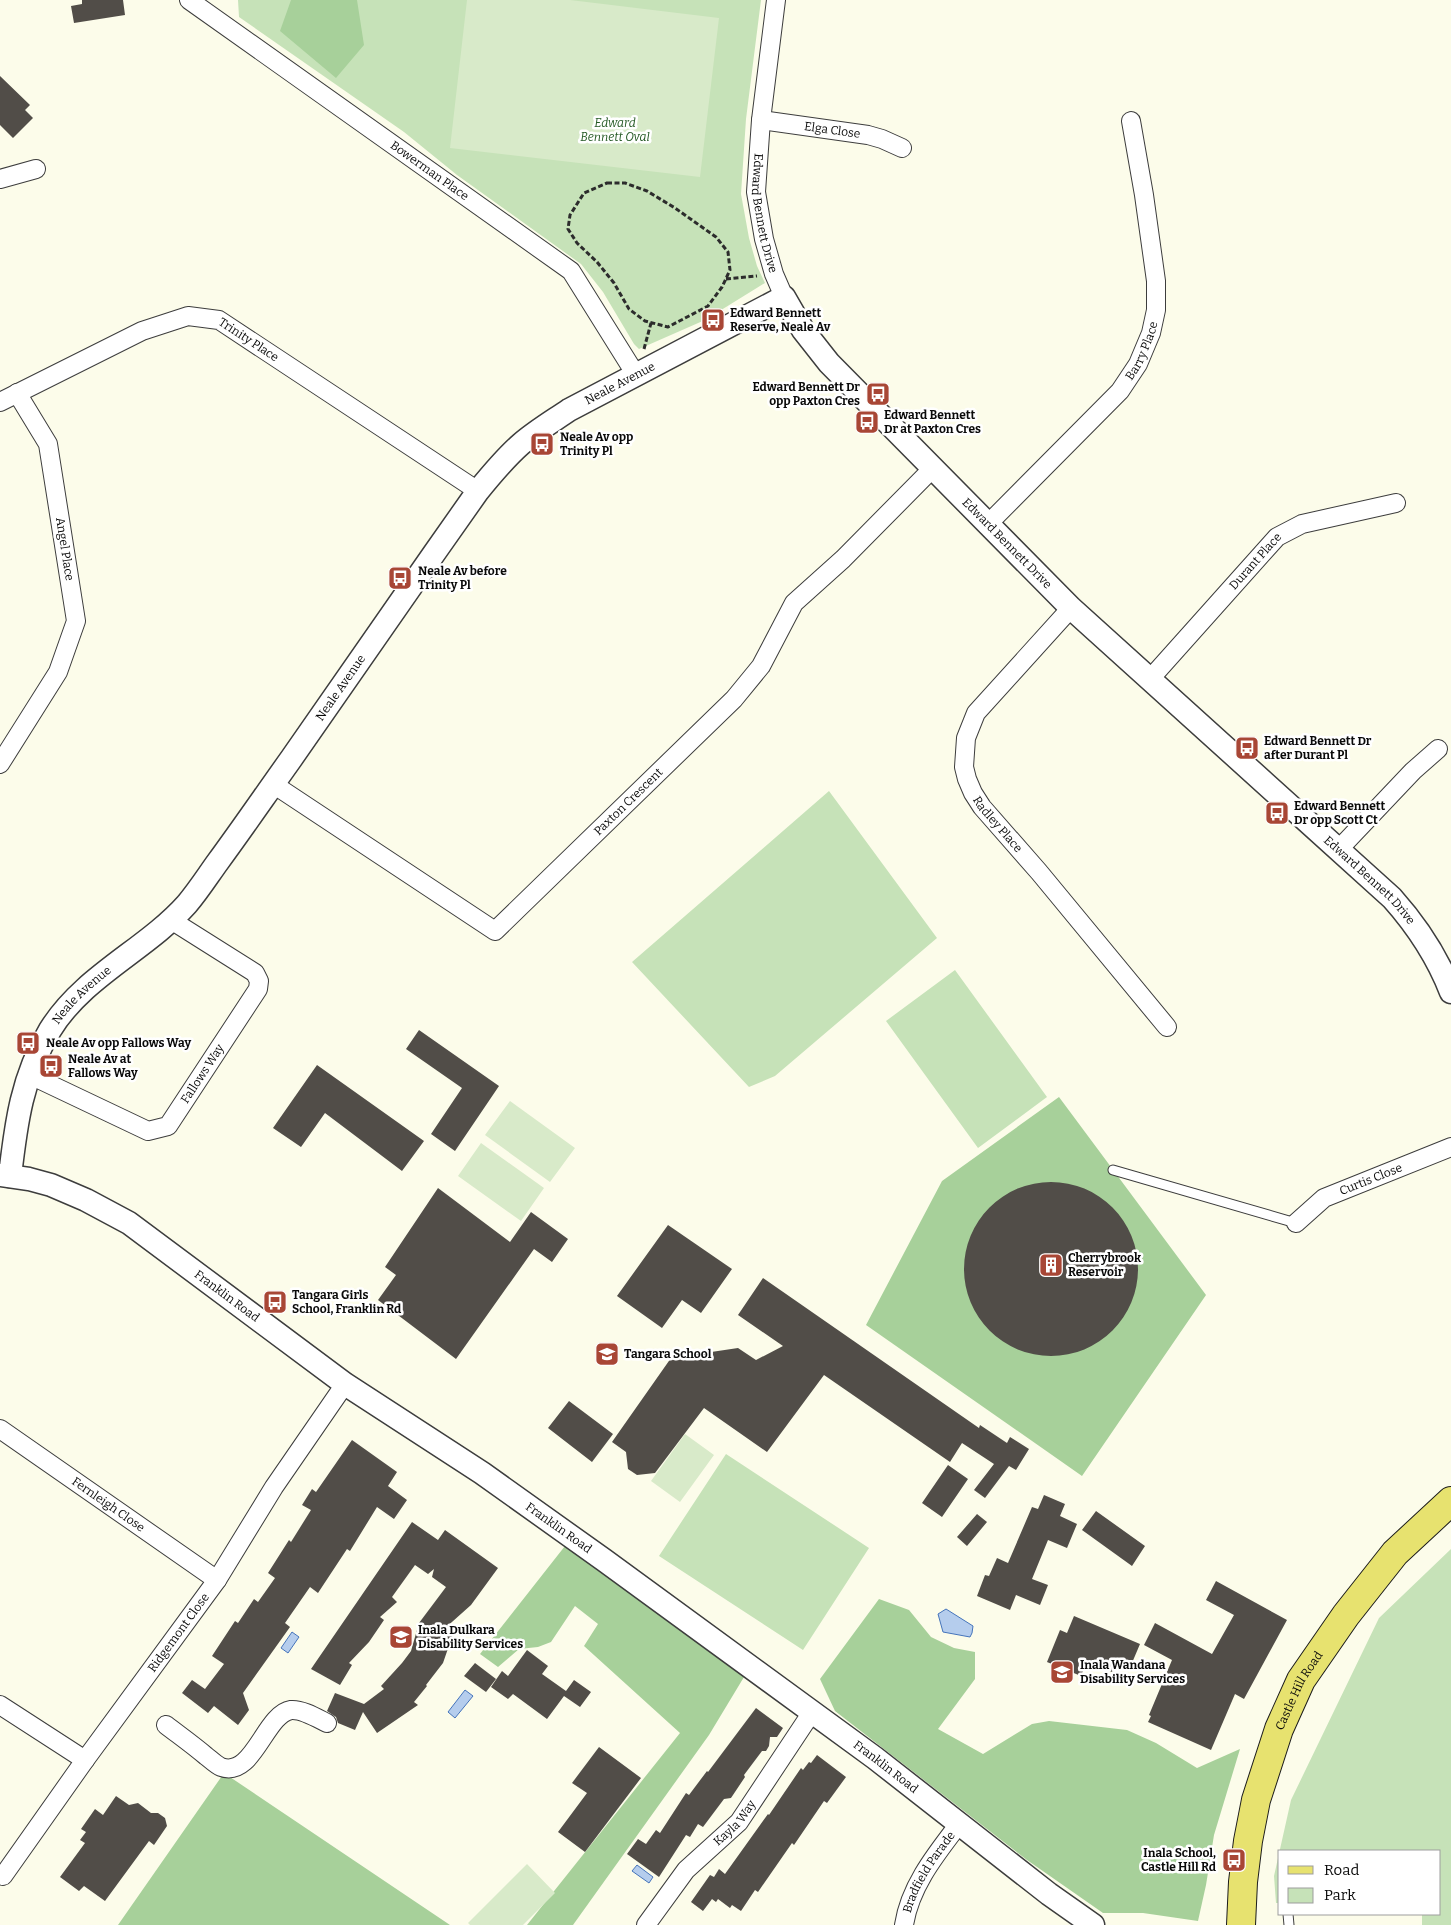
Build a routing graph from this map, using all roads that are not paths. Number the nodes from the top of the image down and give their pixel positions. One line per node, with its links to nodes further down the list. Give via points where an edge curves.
1 (189, 0): 9 (street, Bowerman Place, via 572,271)
2 (776, 0): 3 (street, Edward Bennett Drive)
3 (762, 120): 5 (street, Elga Close, via 868,135); 8 (street, Edward Bennett Drive, via 756,192 764,239)
4 (1131, 121): 15 (street, Barry Place, via 1156,281 1156,310 1151,333 1138,364 1120,391)
5 (902, 148)
6 (36, 169): 7 (street)
7 (4, 173)
8 (784, 296): 9 (street, Neale Avenue); 12 (street, Edward Bennett Drive, via 803,330 828,363)
9 (636, 375): 13 (street, Neale Avenue, via 542,428 520,445)
10 (17, 393): 11 (street, Trinity Place); 13 (street, Trinity Place, via 142,331 188,316 219,320); 19 (street, Angel Place, via 48,444 76,621 58,672)
11 (0, 402)
12 (932, 469): 15 (street, Edward Bennett Drive); 20 (street, Paxton Crescent, via 843,559 794,603 761,666 734,699 495,931)
13 (478, 491): 20 (street, Neale Avenue)
14 (1396, 503): 17 (street, Durant Place, via 1302,524 1277,537)
15 (987, 525): 16 (street, Edward Bennett Drive)
16 (1071, 608): 17 (street, Edward Bennett Drive); 24 (street, Radley Place, via 976,713 966,738 964,766 972,793 982,807)
17 (1150, 678): 21 (street, Edward Bennett Drive)
18 (1438, 749): 21 (street)
19 (0, 764)
20 (273, 784): 22 (street, Neale Avenue, via 187,904)
21 (1339, 850): 23 (street, Edward Bennett Drive, via 1407,915 1434,956)
22 (171, 920): 25 (street, Neale Avenue, via 71,1003 52,1028); 25 (street, Fallows Way, via 254,973 259,981 258,989 168,1126 148,1131)
23 (1451, 992)
24 (1167, 1027)
25 (28, 1074): 28 (street, Neale Avenue)
26 (1451, 1147): 29 (street, Curtis Close, via 1324,1198)
27 (1113, 1170): 29 (lane)
28 (5, 1176): 30 (street, Franklin Road, via 51,1185 129,1223)
29 (1296, 1223)
30 (345, 1384): 34 (street, Ridgemont Close, via 274,1487); 36 (street, Franklin Road, via 482,1473)
31 (0, 1429): 34 (street, Fernleigh Close)
32 (1451, 1501): 45 (main road, Castle Hill Road, via 1395,1553 1301,1680 1279,1729 1256,1800 1244,1874)
33 (1451, 1521): 46 (main road, Castle Hill Road, via 1377,1598 1317,1684 1272,1799 1260,1877)
34 (217, 1580): 39 (street, Ridgemont Close)
35 (0, 1705): 39 (street)
36 (812, 1712): 40 (street, Franklin Road); 42 (street, Kayla Way, via 739,1822 686,1870)
37 (327, 1723): 38 (street, via 297,1710 289,1710 271,1725 241,1765 233,1769 221,1767)
38 (166, 1725)
39 (85, 1760): 41 (street, Ridgemont Close)
40 (959, 1824): 43 (street, Bradfield Parade, via 925,1872 911,1900); 44 (street, Franklin Road)
41 (3, 1876)
42 (646, 1925)
43 (904, 1925)
44 (1093, 1925)
45 (1241, 1925)
46 (1257, 1925)

